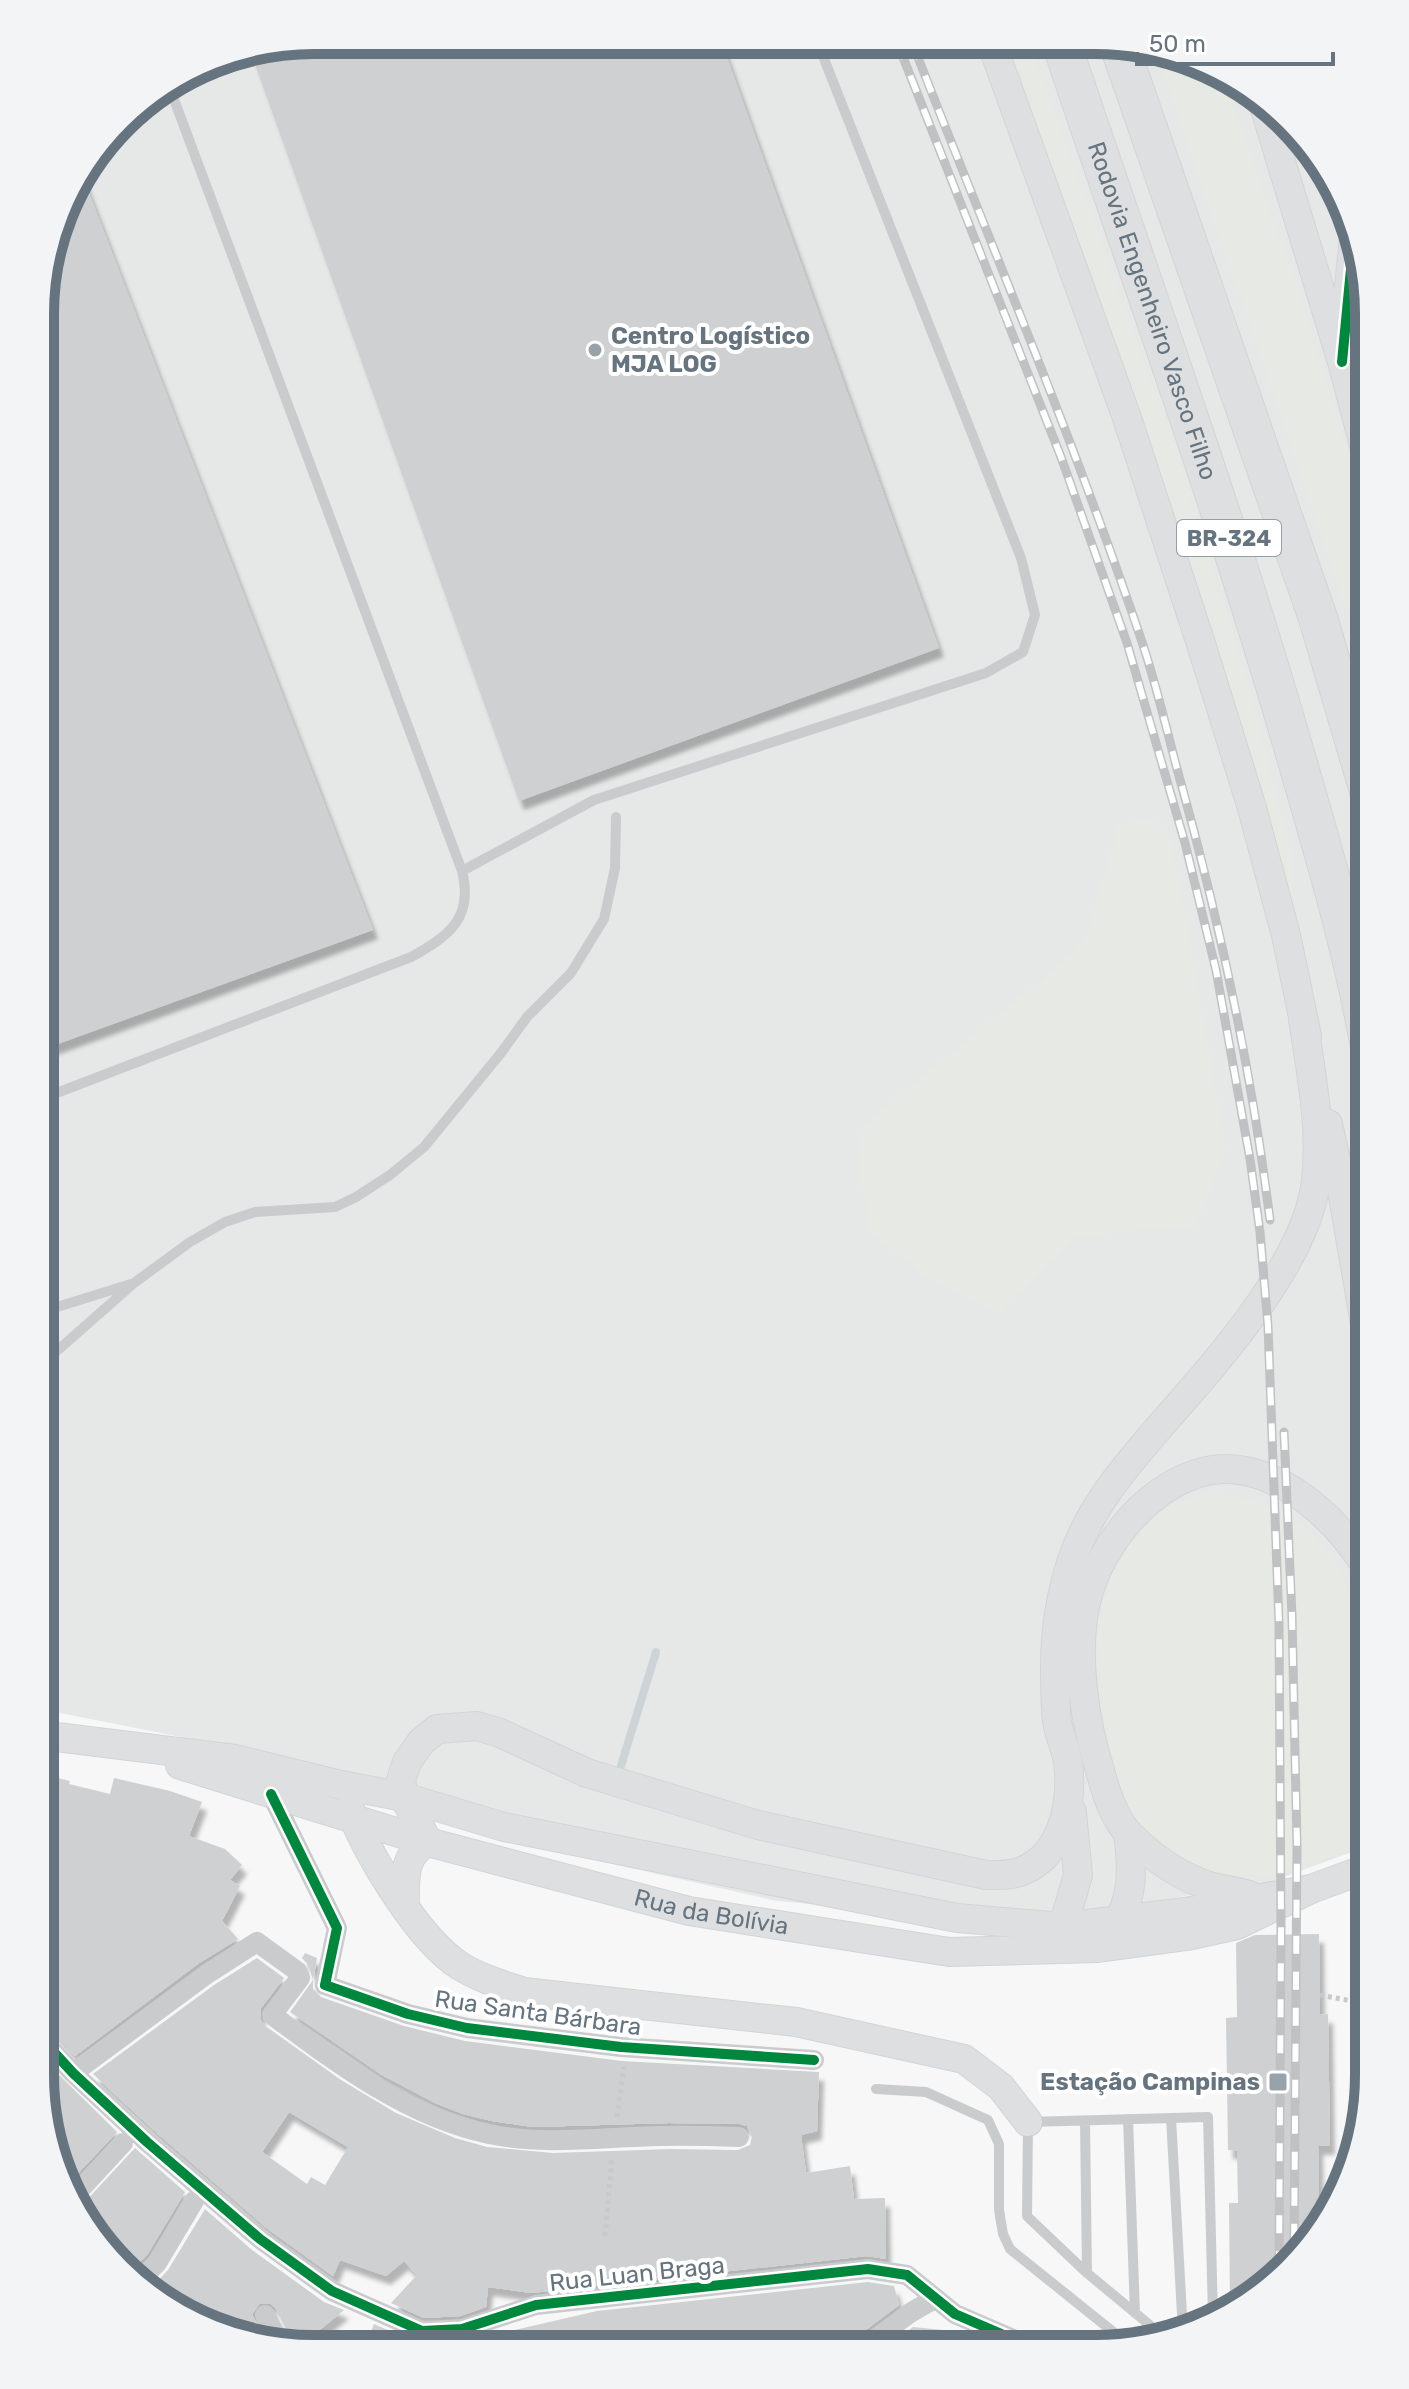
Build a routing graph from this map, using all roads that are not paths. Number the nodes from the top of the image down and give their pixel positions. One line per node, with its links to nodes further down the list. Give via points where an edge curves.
1 (822, 54): 14 (lane, via 1021,558 1035,615 1023,652 986,673 594,800)
2 (995, 54): 16 (main road, via 1127,418 1202,647 1252,808)
3 (1065, 54): 15 (highway, Rodovia Engenheiro Vasco Filho / BR-324, via 1267,658)
4 (1123, 56): 10 (highway, BR-324)
5 (173, 97): 14 (lane)
6 (1269, 121): 8 (main road)
7 (1351, 269): 8 (main road)
8 (1342, 362): 9 (main road)
9 (1355, 411)
10 (1318, 618): 11 (highway); 12 (highway, BR-324)
11 (1355, 703)
12 (1355, 743)
13 (616, 817): 19 (lane, via 615,868 604,919 571,973 527,1017 424,1147 390,1175 335,1207 255,1212 225,1222)
14 (462, 871): 17 (lane, via 464,911 435,944)
15 (1355, 965)
16 (1303, 1019): 18 (main road); 26 (main road, via 1318,1140 1316,1184 1298,1236 1251,1317 1095,1508 1072,1559 1055,1665 1057,1724 1068,1762)
17 (54, 1094)
18 (1354, 1263)
19 (134, 1283): 20 (lane); 21 (lane)
20 (54, 1308)
21 (54, 1354)
22 (1354, 1546): 30 (main road, via 1280,1484 1250,1471 1222,1469 1189,1477 1151,1497 1105,1550 1088,1592 1082,1686 1108,1798)
23 (54, 1737): 24 (main road, Rua da Bolívia)
24 (122, 1747): 25 (main road, Rua da Bolívia, via 235,1759); 27 (main road, Rua da Bolívia)
25 (341, 1785): 28 (main road, Rua da Bolívia); 29 (main road)
26 (1068, 1788): 28 (main road, via 1060,1838 1033,1865 1005,1875 758,1825 587,1773 477,1726 437,1729 421,1742 401,1780); 37 (main road, via 1078,1875)
27 (271, 1794): 29 (main road, Rua da Bolívia); 40 (street, Rua Santa Bárbara, via 337,1928 325,1985 467,2028 621,2047)
28 (404, 1797): 31 (main road); 37 (main road, Rua da Bolívia, via 504,1827 690,1866 957,1918)
29 (354, 1819): 31 (main road, Rua da Bolívia); 35 (main road)
30 (1128, 1834): 34 (main road, via 1185,1876); 36 (main road, via 1131,1890)
31 (428, 1842): 35 (main road, via 412,1854 407,1866); 38 (main road, Rua da Bolívia, via 689,1911 815,1932 949,1952)
32 (1354, 1873): 33 (main road, Rua da Bolívia)
33 (1319, 1886): 34 (main road, Rua da Bolívia); 38 (main road, Rua da Bolívia, via 1237,1925)
34 (1257, 1897): 36 (main road, Rua da Bolívia)
35 (405, 1906): 46 (main road, via 459,1965 524,1992 796,2022 964,2059 1001,2087)
36 (1119, 1921): 37 (main road, Rua da Bolívia); 38 (main road)
37 (1063, 1927)
38 (1098, 1948)
39 (54, 2052): 41 (street, Rua Luan Braga)
40 (814, 2060)
41 (73, 2073): 47 (street, via 257,1942 300,1978 272,2015 319,2051 425,2114 490,2134 532,2140); 53 (street, Rua Luan Braga, via 260,2239 332,2291 422,2331 462,2329 536,2305 868,2269 907,2275)
42 (876, 2089): 60 (lane, via 926,2092 988,2120 999,2144 999,2210 1010,2249)
43 (1171, 2118): 44 (lane); 54 (lane, via 1208,2117); 57 (lane)
44 (1128, 2119): 45 (lane); 55 (lane)
45 (1085, 2121): 46 (lane); 52 (lane)
46 (1028, 2122): 52 (lane, via 1027,2216)
47 (739, 2137)
48 (123, 2143): 49 (street)
49 (81, 2188)
50 (194, 2201): 51 (street)
51 (147, 2273)
52 (1087, 2273): 55 (lane)
53 (934, 2299): 61 (street); 62 (street, Rua Luan Braga)
54 (1213, 2306)
55 (1135, 2313): 58 (lane)
56 (265, 2315): 59 (street)
57 (1182, 2319)
58 (1153, 2328)
59 (274, 2332)
60 (1116, 2334)
61 (880, 2335)
62 (1004, 2335)

